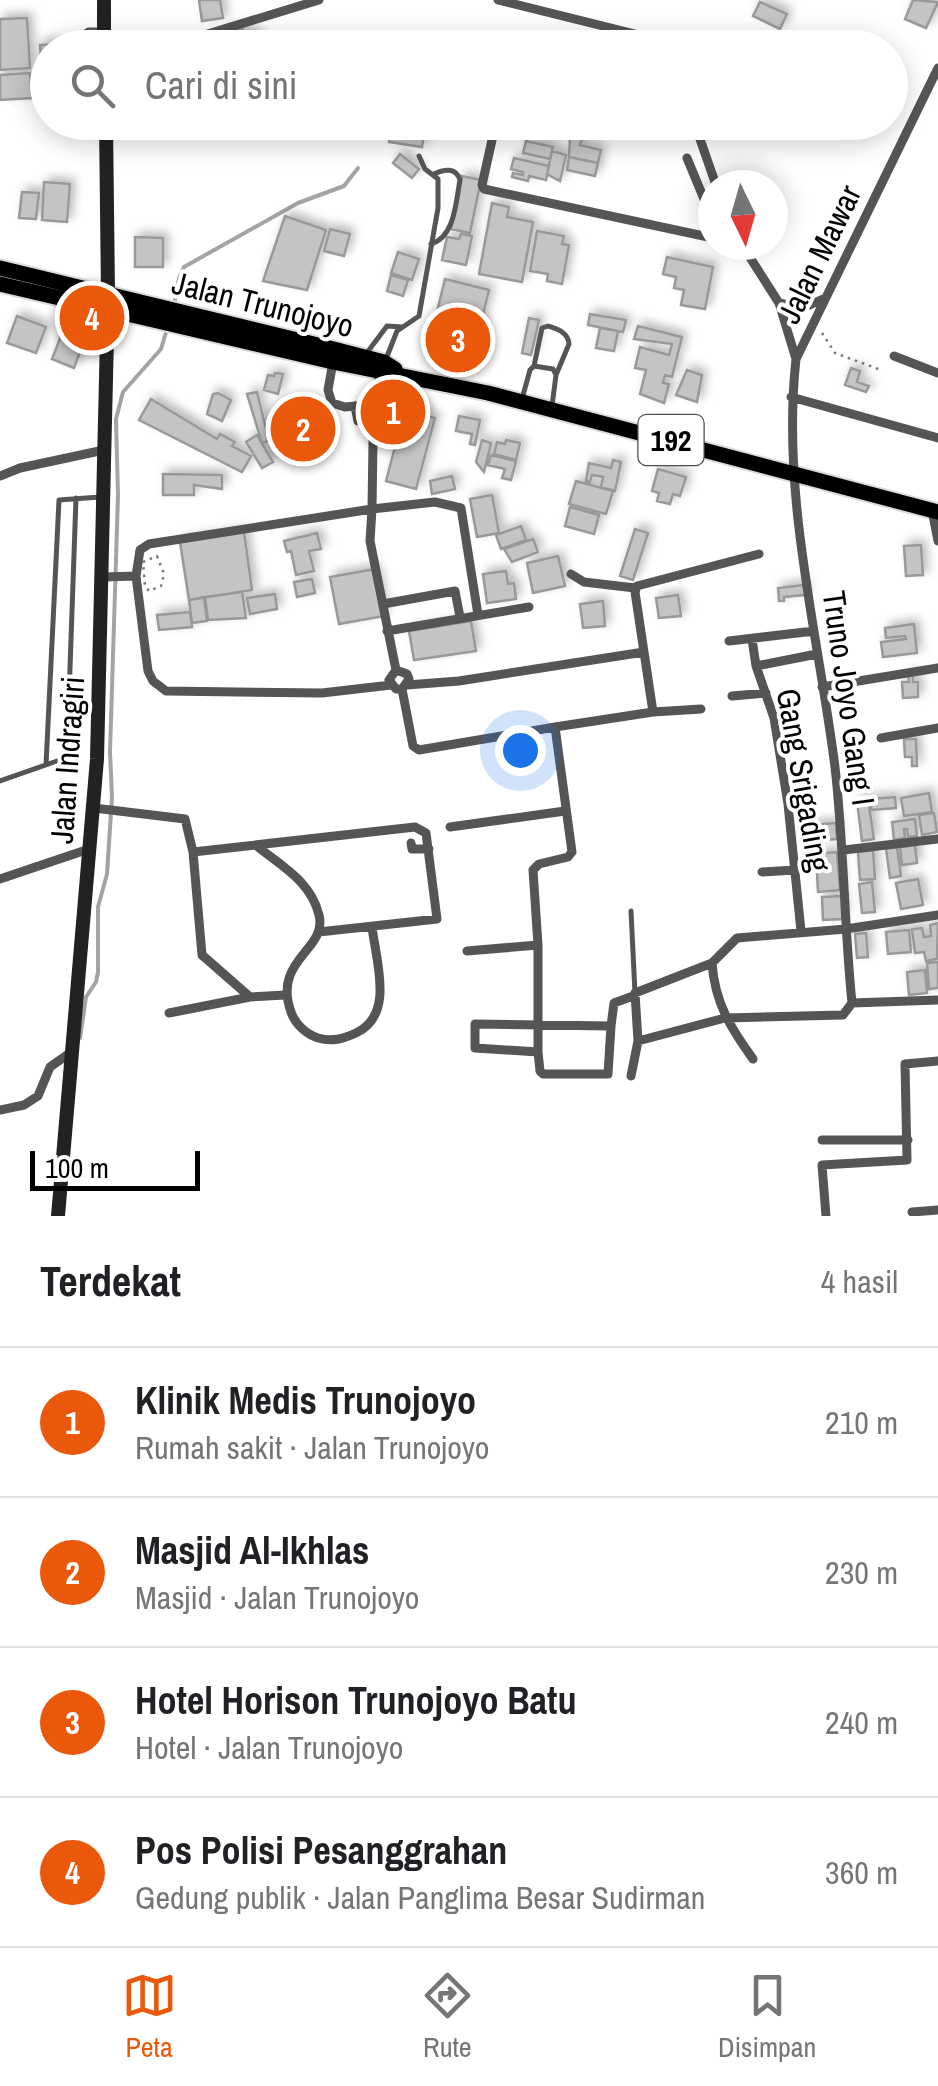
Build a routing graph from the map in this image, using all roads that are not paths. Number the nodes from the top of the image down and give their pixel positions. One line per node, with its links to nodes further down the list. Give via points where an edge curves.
1 (104, 0): 5 (street)
2 (319, 0): 6 (street)
3 (502, 0): 7 (street)
4 (88, 30): 5 (lane)
5 (104, 30)
6 (221, 30)
7 (619, 30)
8 (938, 68): 9 (street, Jalan Mawar)
9 (935, 84): 10 (street, Jalan Mawar)
10 (908, 136)
11 (106, 140): 28 (street, Jalan Indragiri)
12 (492, 140): 22 (street, via 484,189)
13 (700, 140): 17 (street)
14 (906, 140): 27 (street, Jalan Mawar)
15 (419, 156): 18 (lane)
16 (687, 158): 19 (street)
17 (711, 170)
18 (434, 175): 20 (lane); 21 (lane, via 448,170 459,176)
19 (698, 185)
20 (438, 208): 21 (lane); 23 (lane)
21 (453, 211): 23 (lane, via 447,233)
22 (698, 235)
23 (431, 244): 31 (lane, via 419,316)
24 (752, 260): 29 (street)
25 (0, 268): 28 (main road, 192)
26 (0, 284): 28 (main road, 192)
27 (823, 299): 29 (street, via 803,308); 34 (street, Jalan Mawar)
28 (108, 300): 30 (main road, Jalan Trunojoyo / 192); 47 (street, Jalan Indragiri)
29 (779, 303): 34 (street)
30 (169, 316): 33 (main road, Jalan Trunojoyo / 192); 35 (main road, Jalan Trunojoyo / 192)
31 (402, 327): 33 (lane, via 386,326); 37 (lane)
32 (894, 356): 38 (street)
33 (364, 357): 37 (main road, Jalan Trunojoyo / 192)
34 (796, 359): 40 (street, Jalan Mawar)
35 (334, 362): 37 (main road, Jalan Trunojoyo / 192); 43 (street, via 332,403)
36 (534, 366): 39 (lane); 39 (lane, via 542,328 556,329 569,344); 41 (lane)
37 (383, 368): 41 (main road, Jalan Trunojoyo / 192); 42 (street)
38 (938, 373)
39 (556, 375): 44 (lane)
40 (792, 397): 46 (street); 48 (street, Jalan Mawar)
41 (521, 402): 44 (main road, Jalan Trunojoyo / 192)
42 (368, 405): 43 (street); 52 (street)
43 (356, 406): 45 (street)
44 (552, 409): 48 (main road, Jalan Trunojoyo / 192)
45 (358, 421)
46 (938, 438)
47 (104, 450): 49 (street); 50 (street, Jalan Indragiri)
48 (795, 475): 53 (main road, Jalan Trunojoyo / 192); 67 (street, Truno Joyo Gang I)
49 (0, 476)
50 (104, 497): 51 (lane); 58 (street, Jalan Indragiri)
51 (76, 498): 60 (lane, via 58,500); 61 (lane)
52 (372, 509): 57 (street, via 149,544 140,550); 62 (street, via 370,540); 64 (street, via 436,502 460,508)
53 (935, 511): 54 (street)
54 (938, 541)
55 (759, 554): 59 (street)
56 (572, 574): 59 (street, via 584,582)
57 (135, 576): 58 (street); 75 (street, via 148,671 160,689 322,692)
58 (108, 577): 86 (street, Jalan Indragiri)
59 (635, 588): 70 (street)
60 (54, 590): 61 (lane); 84 (lane)
61 (72, 590): 84 (lane, via 66,753)
62 (383, 604): 65 (street, via 456,591); 66 (street)
63 (529, 607): 64 (street)
64 (478, 616): 65 (street)
65 (460, 617): 66 (street)
66 (387, 631): 74 (street)
67 (814, 631): 68 (street); 71 (street, Truno Joyo Gang I)
68 (752, 639): 69 (street); 72 (street, Gang Srigading)
69 (729, 641)
70 (644, 652): 75 (street); 80 (street)
71 (817, 654): 72 (street); 76 (street, Truno Joyo Gang I)
72 (756, 666): 77 (street, Gang Srigading)
73 (938, 668): 76 (street)
74 (396, 670): 75 (street, via 389,680); 75 (street, via 407,674)
75 (400, 686): 81 (street, via 419,750)
76 (822, 687): 94 (street, Truno Joyo Gang I)
77 (766, 693): 78 (street); 96 (street, Gang Srigading)
78 (732, 696)
79 (701, 709): 80 (street)
80 (653, 712): 81 (street)
81 (555, 726): 87 (street)
82 (938, 728): 83 (street)
83 (881, 738)
84 (46, 765): 85 (lane)
85 (0, 782)
86 (98, 808): 93 (street, Jalan Indragiri); 95 (street, via 185,818)
87 (565, 811): 88 (street); 105 (street, via 571,855 532,870)
88 (450, 827)
89 (938, 839): 94 (street)
90 (411, 843): 92 (street, via 412,849)
91 (258, 847): 92 (street, via 415,827 426,833); 95 (street); 104 (street, via 310,890)
92 (429, 849): 101 (street, via 438,918)
93 (89, 850): 98 (street); 119 (street, Jalan Indragiri)
94 (844, 850): 102 (street, Truno Joyo Gang I)
95 (194, 852): 110 (street, via 202,955)
96 (796, 870): 97 (street); 103 (street, Gang Srigading)
97 (762, 872)
98 (0, 879)
99 (631, 911): 109 (lane)
100 (938, 915): 102 (street)
101 (372, 927): 104 (street); 108 (street, via 380,1001 366,1028 342,1039 316,1037 293,1018)
102 (846, 929): 103 (street); 112 (street, Truno Joyo Gang I)
103 (801, 930): 107 (street, via 737,938)
104 (319, 932): 108 (street, via 290,970)
105 (538, 946): 106 (street); 115 (street)
106 (467, 951)
107 (712, 962): 109 (street); 114 (street)
108 (285, 994): 110 (street)
109 (634, 994): 116 (street, via 614,1004); 117 (street)
110 (250, 998): 113 (street)
111 (938, 1000): 112 (street)
112 (852, 1003): 114 (street, via 833,1017)
113 (169, 1012)
114 (725, 1018): 117 (street); 120 (street)
115 (539, 1024): 116 (street); 118 (street); 118 (street, via 474,1026 476,1049)
116 (611, 1026): 118 (street, via 605,1076 543,1074)
117 (638, 1041): 122 (street)
118 (538, 1052)
119 (70, 1053): 123 (street, via 50,1067 32,1101); 128 (street, Jalan Indragiri)
120 (754, 1059)
121 (938, 1061): 125 (street, via 905,1064)
122 (631, 1076)
123 (0, 1110)
124 (822, 1140): 125 (street)
125 (908, 1140): 129 (street, via 907,1160 822,1165)
126 (938, 1210): 127 (street)
127 (912, 1212)
128 (58, 1216)
129 (826, 1216)

